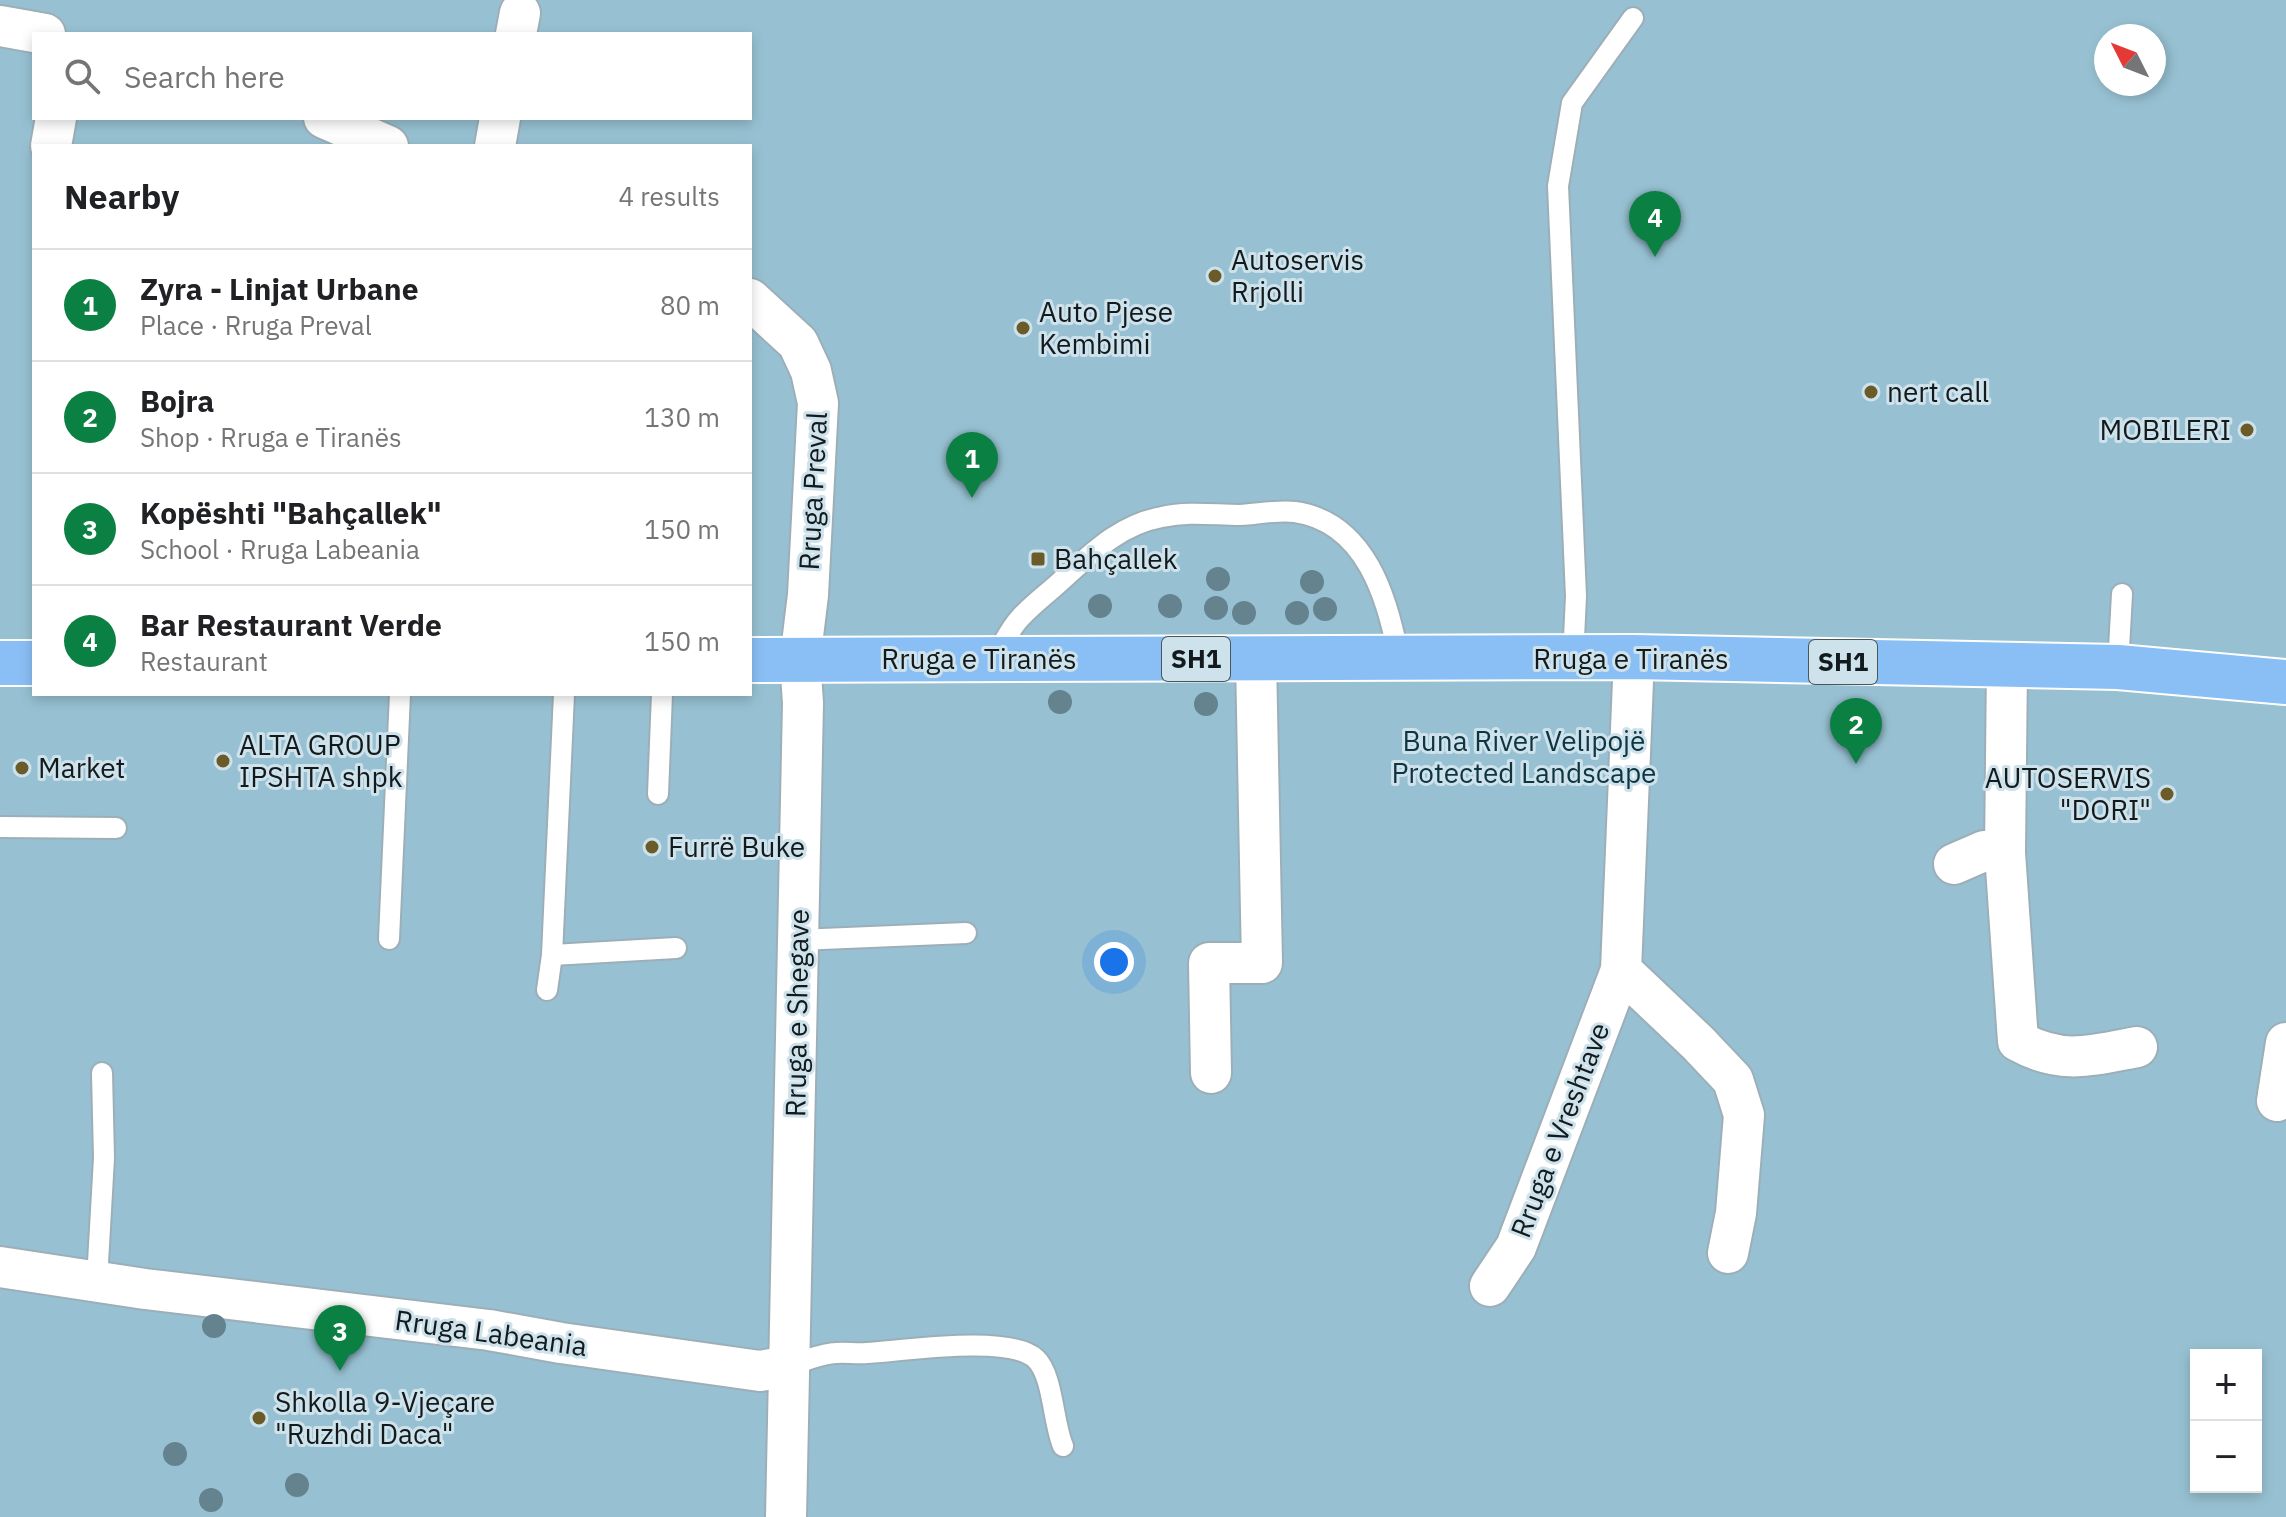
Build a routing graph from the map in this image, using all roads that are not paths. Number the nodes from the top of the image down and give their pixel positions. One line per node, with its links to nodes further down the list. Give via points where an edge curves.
1 (1633, 18): 16 (lane, via 1572,103 1558,186 1576,596)
2 (0, 26): 3 (street)
3 (34, 32)
4 (56, 120): 7 (street)
5 (329, 120): 8 (street)
6 (500, 120): 9 (street)
7 (51, 144)
8 (383, 144)
9 (495, 144)
10 (752, 301): 18 (street, Rruga Preval, via 798,343 818,403)
11 (2122, 594): 22 (lane)
12 (1634, 657): 16 (main road, Rruga e Tiranës / SH1); 21 (main road, Rruga e Tiranës / SH1); 37 (street, Rruga e Vreshtave)
13 (993, 659): 14 (main road, Rruga e Tiranës / SH1); 15 (lane, via 1020,618 1122,530 1171,515 1278,510 1315,517 1357,547 1391,614); 18 (main road, Rruga e Tiranës / SH1)
14 (1256, 659): 15 (main road, Rruga e Tiranës / SH1); 42 (street, via 1262,963 1209,963)
15 (1399, 659): 16 (main road, Rruga e Tiranës / SH1)
16 (1573, 659)
17 (752, 660): 18 (main road, Rruga e Tiranës / SH1)
18 (800, 660): 34 (street, Rruga e Shegave)
19 (0, 663): 20 (main road)
20 (32, 663)
21 (2007, 665): 22 (main road, Rruga e Tiranës / SH1); 30 (street)
22 (2118, 667): 23 (main road, Rruga e Tiranës / SH1)
23 (2286, 682)
24 (400, 696): 33 (lane)
25 (564, 696): 36 (lane)
26 (662, 696): 27 (lane)
27 (658, 794)
28 (0, 827): 29 (lane)
29 (116, 828)
30 (2005, 853): 31 (street, via 1984,851); 40 (street, via 2018,1041 2053,1056)
31 (1954, 864)
32 (966, 933): 34 (lane)
33 (389, 939)
34 (798, 940): 48 (street, Rruga e Shegave)
35 (676, 948): 36 (lane)
36 (552, 955): 38 (lane)
37 (1621, 970): 44 (street, via 1733,1080 1744,1115); 47 (street, Rruga e Vreshtave, via 1516,1247)
38 (547, 990)
39 (2286, 1043): 43 (street)
40 (2137, 1047)
41 (102, 1073): 46 (lane, via 104,1158)
42 (1211, 1073)
43 (2277, 1101)
44 (1728, 1253)
45 (0, 1267): 46 (street, Rruga Labeania)
46 (97, 1280): 48 (street, Rruga Labeania, via 760,1371)
47 (1490, 1286)
48 (789, 1366): 49 (lane, via 834,1353 917,1347 1026,1352 1038,1360 1048,1385); 50 (street, Rruga e Shegave)
49 (1063, 1446)
50 (786, 1517)

